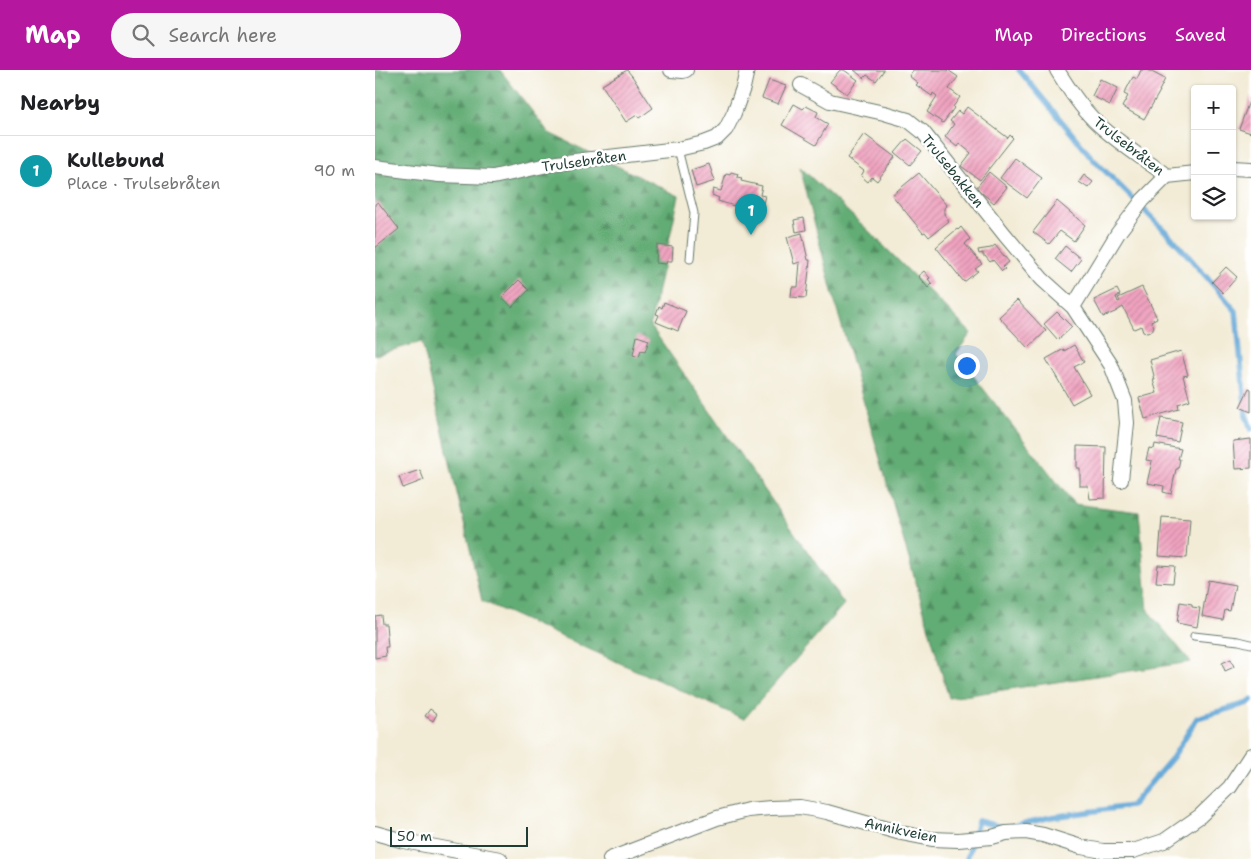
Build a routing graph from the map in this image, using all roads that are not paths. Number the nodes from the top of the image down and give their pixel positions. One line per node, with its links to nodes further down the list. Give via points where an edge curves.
1 (671, 70): 2 (street)
2 (686, 70)
3 (747, 70): 6 (street, Trulsebråten, via 726,129 717,138)
4 (1057, 70): 11 (street, Trulsebråten, via 1094,120)
5 (801, 85): 13 (street, Trulsebakken, via 830,101 908,120 923,132 1042,279)
6 (678, 149): 7 (street, Trulsebråten, via 557,163 493,177 439,176); 12 (lane, via 694,213)
7 (375, 167)
8 (1236, 168): 9 (street)
9 (1251, 169)
10 (1191, 173): 11 (street, Trulsebråten)
11 (1167, 176): 13 (street, via 1143,200 1118,233)
12 (690, 259)
13 (1073, 307): 14 (street, Trulsebakken, via 1111,365 1125,401 1127,423)
14 (1121, 480)
15 (1194, 636): 16 (lane)
16 (1251, 644)
17 (1251, 755): 20 (street, Annikveien, via 1230,786 1200,816 1164,841 1133,851 1103,851 1026,832 958,840 932,839 827,812 771,808 717,818)
18 (375, 833): 19 (street)
19 (500, 859)
20 (610, 859)

